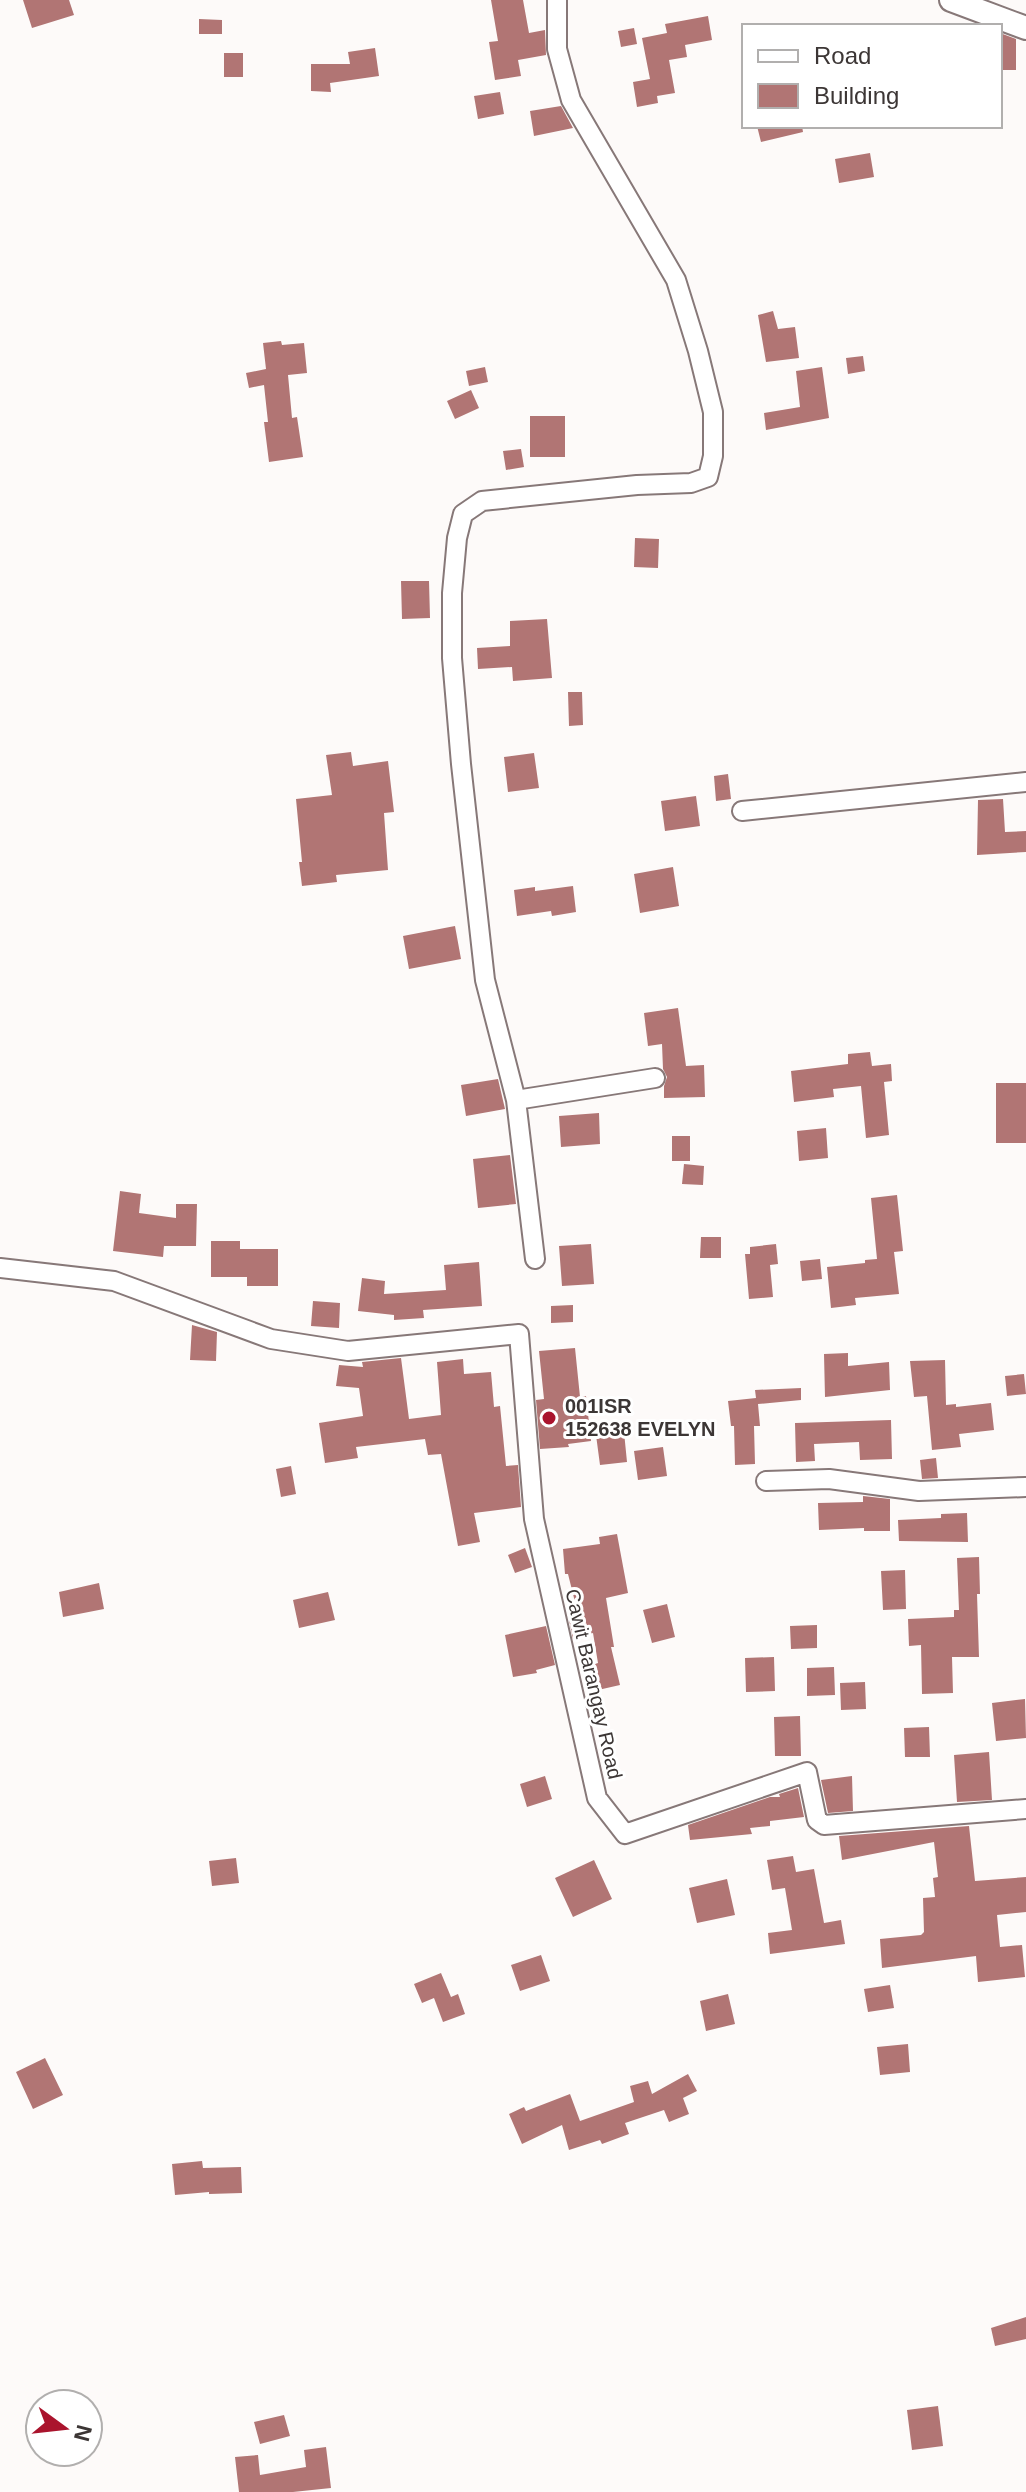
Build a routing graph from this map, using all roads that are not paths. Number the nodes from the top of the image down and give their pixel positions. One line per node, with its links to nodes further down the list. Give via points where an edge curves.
1 (557, 0): 7 (street, via 557,49 571,100 676,280 713,412 713,456 708,477 691,483 482,501 463,514 452,593 461,764 485,980)
2 (951, 0): 3 (street)
3 (1026, 28)
4 (1026, 782): 5 (street)
5 (742, 811)
6 (655, 1078): 7 (street)
7 (516, 1100): 8 (street)
8 (535, 1259)
9 (0, 1268): 12 (street, Cawit Barangay Road, via 114,1281 271,1339 348,1351 519,1334 534,1519 597,1798 625,1834 807,1772 817,1820 824,1825)
10 (766, 1481): 11 (street, via 829,1479 919,1491)
11 (1026, 1487)
12 (1026, 1809)

